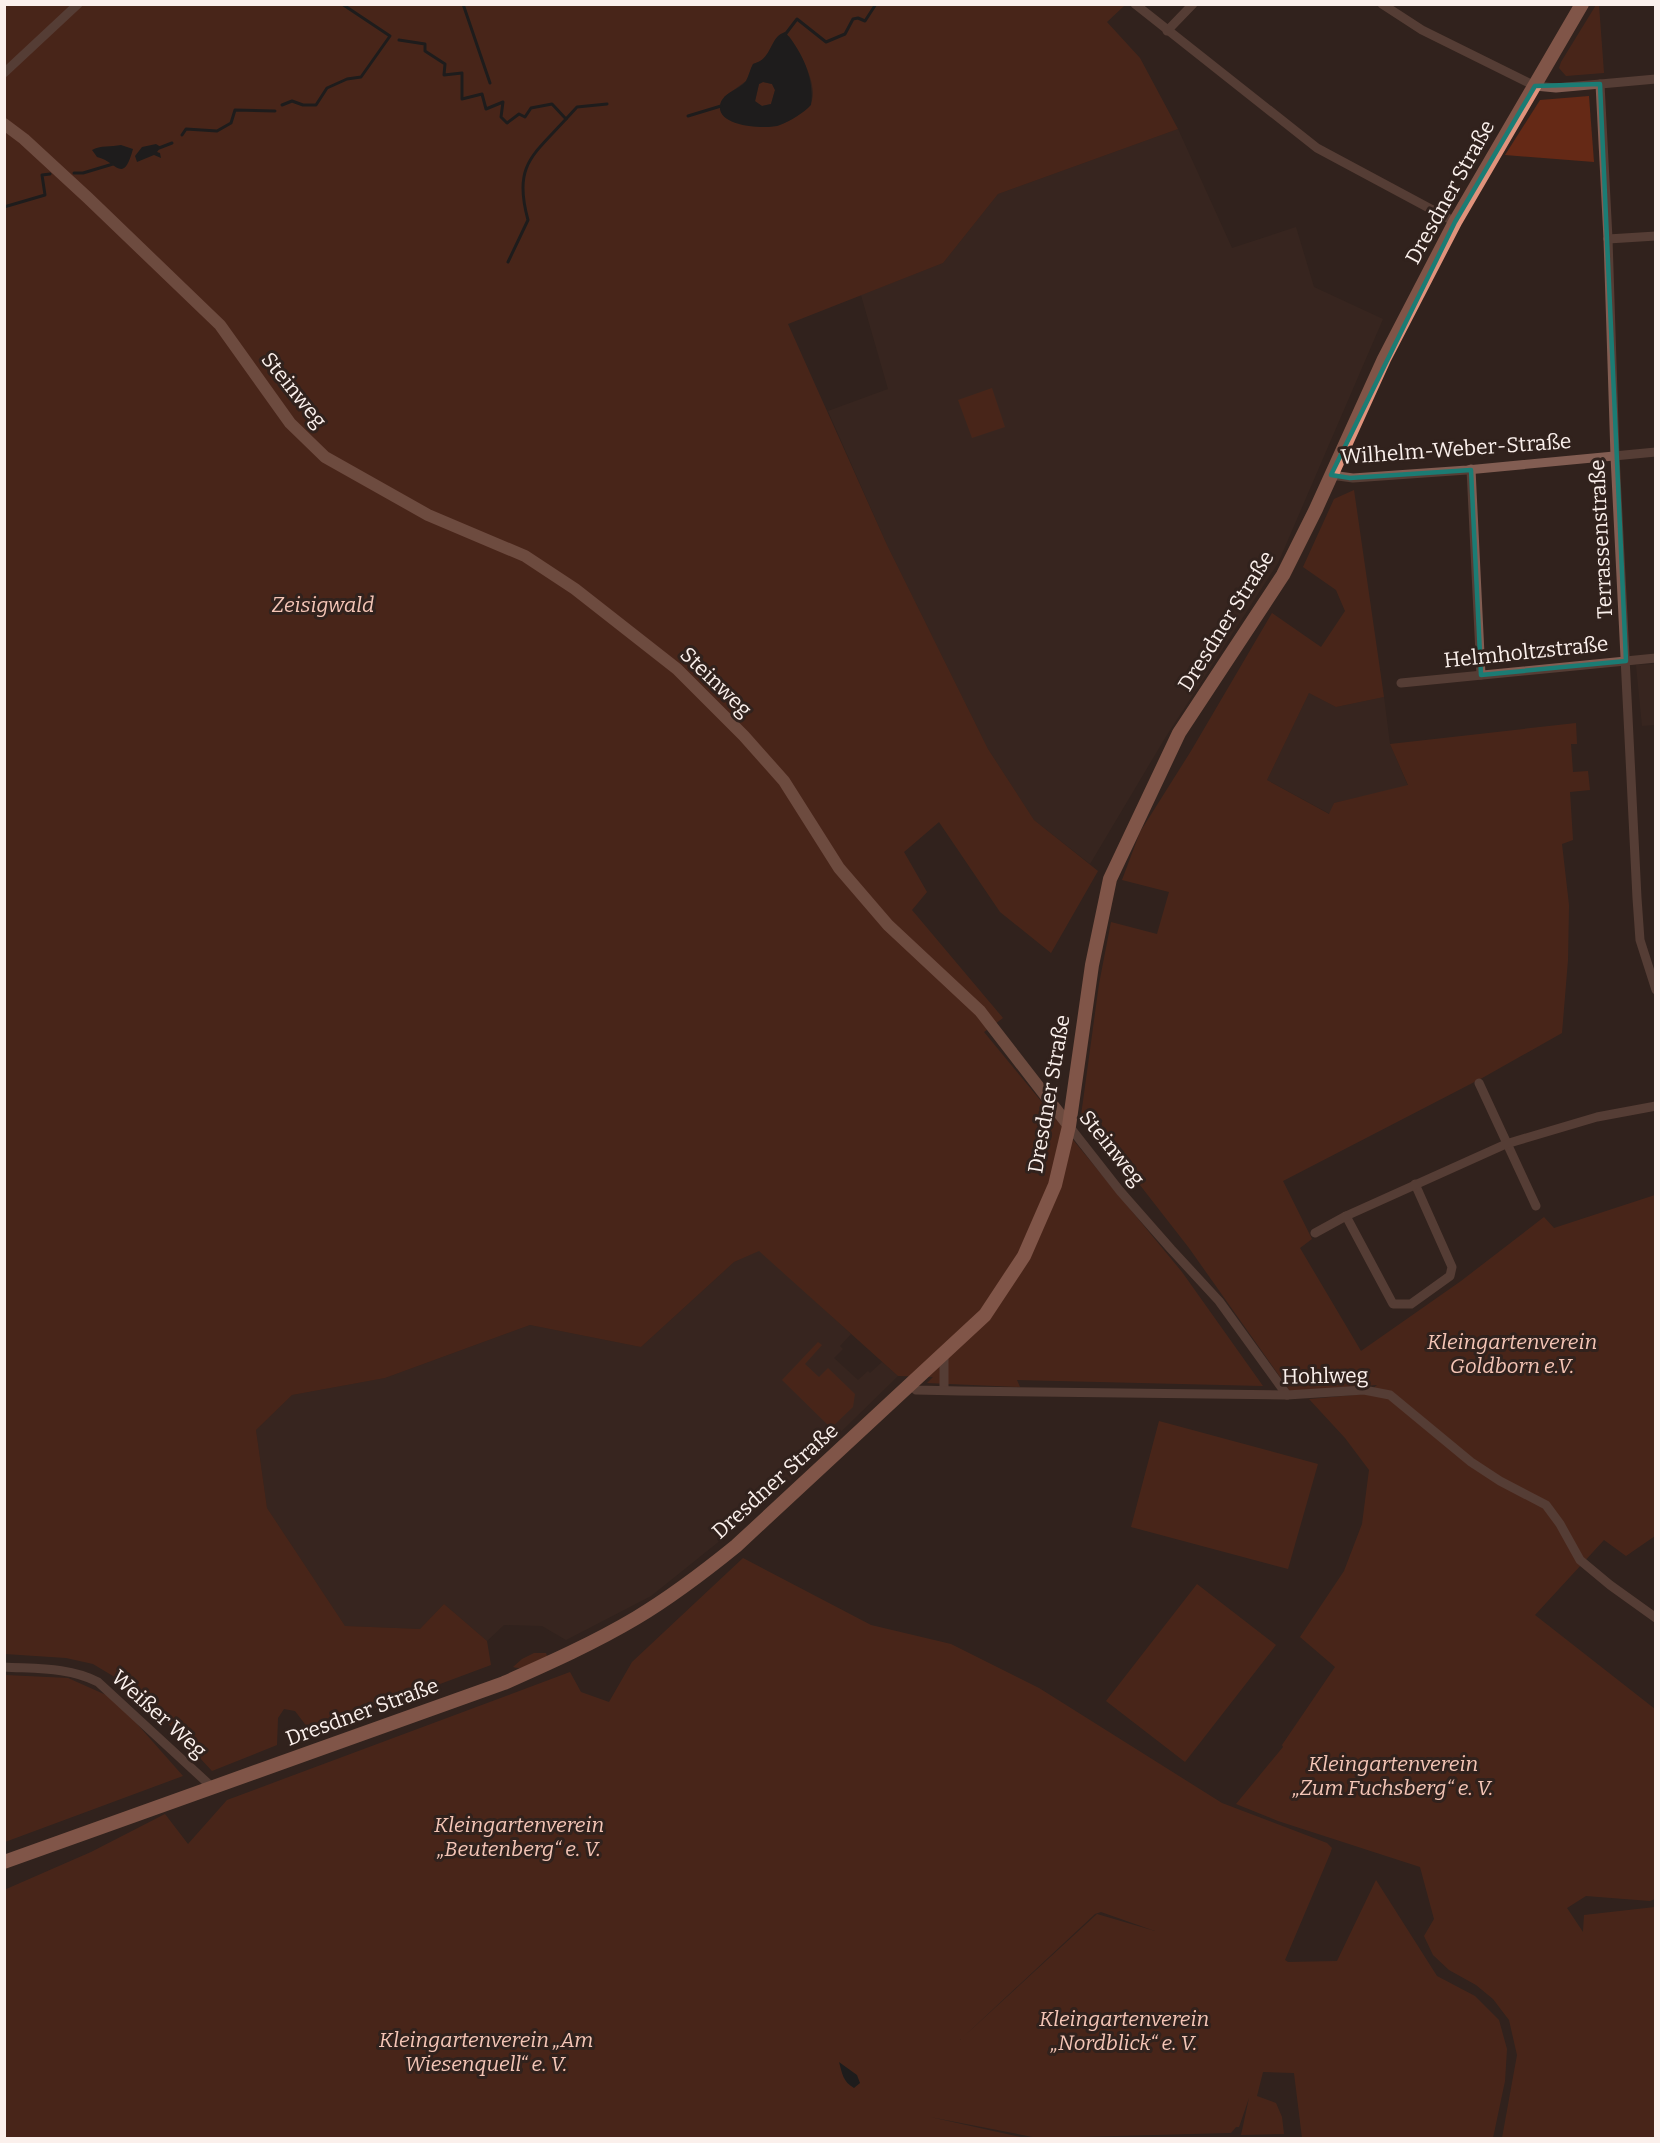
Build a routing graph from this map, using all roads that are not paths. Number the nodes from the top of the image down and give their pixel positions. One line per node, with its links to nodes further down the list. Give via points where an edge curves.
1 (78, 4): 7 (street)
2 (1135, 4): 6 (street)
3 (1193, 4): 6 (street)
4 (1382, 4): 10 (street, via 1422,30)
5 (1582, 4): 10 (main road, Dresdner Straße)
6 (1167, 31): 12 (street, via 1317,148)
7 (4, 73)
8 (1656, 79): 9 (street)
9 (1600, 84): 10 (street); 14 (street, Terrassenstraße)
10 (1535, 86): 12 (main road, Dresdner Straße)
11 (4, 124): 26 (street, Steinweg, via 88,198 220,325 290,423 325,457 428,515 525,556 575,589 677,669 784,781 839,868 888,925 980,1011)
12 (1455, 222): 18 (main road, Dresdner Straße, via 1384,359)
13 (1656, 236): 14 (street)
14 (1608, 239): 16 (street, Terrassenstraße)
15 (1656, 452): 16 (street, Wilhelm-Weber-Straße)
16 (1615, 456): 17 (street, Wilhelm-Weber-Straße); 20 (street, Terrassenstraße)
17 (1471, 469): 18 (street, Wilhelm-Weber-Straße, via 1350,478); 21 (street)
18 (1331, 475): 26 (main road, Dresdner Straße, via 1283,575 1179,733 1110,879 1091,967)
19 (1656, 658): 20 (street, Helmholtzstraße)
20 (1626, 661): 21 (street, Helmholtzstraße); 23 (street, Terrassenstraße, via 1640,940)
21 (1481, 675): 22 (street, Helmholtzstraße)
22 (1401, 683)
23 (1656, 990)
24 (1479, 1083): 27 (street)
25 (1656, 1106): 27 (street, via 1597,1117)
26 (1069, 1126): 32 (main road, Dresdner Straße, via 1055,1185 1024,1256 985,1315); 35 (street, Steinweg, via 1120,1191 1211,1292)
27 (1506, 1144): 28 (street); 29 (street)
28 (1415, 1184): 30 (street); 30 (street, via 1452,1267 1450,1276 1411,1304 1394,1304)
29 (1536, 1206)
30 (1346, 1216): 31 (street)
31 (1315, 1233)
32 (944, 1354): 33 (main road, Dresdner Straße); 34 (street)
33 (910, 1384): 34 (street, Hohlweg, via 916,1390); 38 (main road, Dresdner Straße, via 736,1546 636,1618 564,1657 504,1683)
34 (944, 1390): 35 (street, Hohlweg)
35 (1287, 1395): 36 (street, Hohlweg, via 1364,1390 1390,1395 1471,1462 1546,1505 1580,1560)
36 (1656, 1618)
37 (4, 1667): 38 (street, Weißer Weg, via 63,1671 98,1682)
38 (213, 1788): 39 (main road, Dresdner Straße)
39 (4, 1864)

